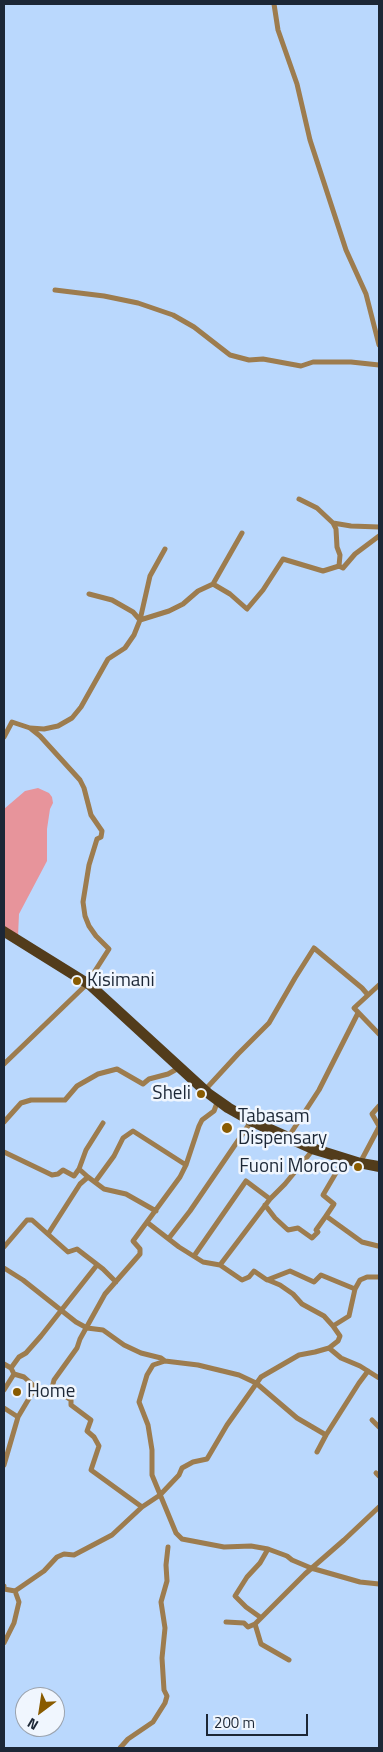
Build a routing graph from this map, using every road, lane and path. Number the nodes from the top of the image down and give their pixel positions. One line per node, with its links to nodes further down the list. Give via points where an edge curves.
1 (274, 4): 3 (street, via 278,30 297,84 310,140 346,250 366,294)
2 (55, 290): 4 (street, via 104,296 173,315 189,323 230,355 249,360 263,359 301,366 313,362)
3 (379, 345)
4 (379, 365)
5 (299, 500): 6 (street, via 317,508)
6 (333, 522): 7 (street); 11 (street)
7 (379, 527)
8 (242, 533): 12 (street)
9 (379, 536): 11 (street, via 343,568)
10 (165, 549): 14 (street, via 150,576)
11 (339, 566): 12 (street, via 323,571 283,559 247,609)
12 (213, 584): 14 (street, via 169,611)
13 (89, 594): 14 (street, via 112,600)
14 (140, 620): 15 (street, via 125,648 108,659 72,718 58,726)
15 (30, 728): 16 (street, via 12,722); 20 (street, via 80,780 91,815 102,830 89,865 83,902 89,926 109,949)
16 (4, 737)
17 (4, 929): 19 (main road)
18 (4, 934): 19 (main road)
19 (16, 939): 20 (main road)
20 (87, 983): 25 (street); 26 (main road); 27 (main road, via 113,1002)
21 (379, 985): 22 (street)
22 (368, 995): 23 (street, via 354,1008); 27 (street, via 314,948 269,1024)
23 (358, 1013): 24 (street); 34 (street, via 318,1090)
24 (379, 1034)
25 (4, 1064)
26 (177, 1069): 27 (main road); 30 (street, via 143,1084 117,1068 77,1086 65,1100 21,1103)
27 (205, 1090): 28 (main road); 34 (main road)
28 (217, 1103): 32 (main road); 40 (street, via 214,1111 199,1126)
29 (379, 1106): 33 (street, via 372,1114)
30 (4, 1122)
31 (103, 1123): 42 (street, via 86,1150)
32 (250, 1123): 35 (main road); 51 (street)
33 (379, 1127): 38 (street)
34 (289, 1136): 38 (main road)
35 (312, 1151): 37 (main road); 45 (street)
36 (4, 1152): 42 (street, via 52,1175 63,1170 74,1176)
37 (344, 1161): 41 (main road); 48 (street, via 323,1195 334,1204)
38 (361, 1161): 39 (main road)
39 (379, 1164)
40 (186, 1165): 44 (street, via 132,1131 123,1138); 47 (street)
41 (379, 1169)
42 (79, 1170): 43 (street)
43 (88, 1177): 44 (street); 50 (street, via 80,1184)
44 (95, 1182): 47 (street)
45 (270, 1199): 46 (street); 54 (street, via 246,1181)
46 (265, 1206): 48 (street, via 285,1228 298,1228 312,1238); 56 (street)
47 (156, 1211): 49 (street)
48 (326, 1216): 52 (street, via 362,1242)
49 (148, 1223): 51 (street); 60 (street, via 133,1241 140,1254)
50 (48, 1234): 53 (street, via 28,1219); 55 (street, via 68,1252 76,1249)
51 (169, 1238): 54 (street)
52 (378, 1246)
53 (4, 1247)
54 (194, 1256): 56 (street, via 203,1262)
55 (97, 1265): 60 (street); 62 (street)
56 (220, 1265): 59 (street, via 242,1280 254,1271)
57 (4, 1268): 62 (street)
58 (379, 1277): 61 (street, via 363,1278)
59 (268, 1280): 61 (street, via 290,1271 314,1282 321,1275); 63 (street, via 293,1294)
60 (116, 1282): 64 (street, via 105,1294)
61 (355, 1289): 63 (street, via 349,1316)
62 (62, 1310): 64 (street); 68 (street)
63 (333, 1326): 65 (street, via 340,1336)
64 (87, 1328): 66 (street, via 103,1330 141,1353); 73 (street)
65 (329, 1348): 69 (street, via 341,1358); 72 (street, via 299,1355)
66 (165, 1361): 72 (street, via 198,1365); 83 (street, via 153,1365 139,1402 148,1425 152,1475)
67 (4, 1364): 68 (street)
68 (11, 1368): 70 (street)
69 (368, 1371): 71 (street); 80 (street)
70 (14, 1374): 74 (street); 75 (street, via 24,1377)
71 (379, 1378)
72 (256, 1383): 80 (street, via 297,1418); 83 (street, via 207,1459 182,1468)
73 (52, 1388): 75 (street, via 44,1396); 84 (street, via 71,1400 71,1405 91,1420 87,1431 99,1446 91,1470)
74 (4, 1390)
75 (34, 1390): 77 (street)
76 (4, 1408): 77 (street)
77 (18, 1417): 82 (street)
78 (372, 1420): 79 (street)
79 (379, 1426)
80 (326, 1435): 81 (street)
81 (317, 1452)
82 (4, 1465)
83 (160, 1495): 84 (street); 87 (street, via 176,1533 182,1539 224,1547)
84 (142, 1507): 91 (street, via 112,1535 74,1555 57,1557 44,1571)
85 (379, 1507): 88 (street)
86 (168, 1547): 97 (street, via 167,1581 160,1602 165,1628 162,1658 167,1696 153,1722 128,1738)
87 (268, 1549): 88 (street); 92 (street, via 235,1596)
88 (312, 1568): 89 (street); 92 (street)
89 (379, 1584)
90 (4, 1589): 91 (street)
91 (15, 1590): 95 (street, via 19,1602 14,1623)
92 (260, 1617): 94 (street)
93 (226, 1622): 94 (street, via 244,1623 248,1627)
94 (255, 1624): 96 (street, via 261,1644)
95 (4, 1643)
96 (289, 1660)
97 (120, 1748)

